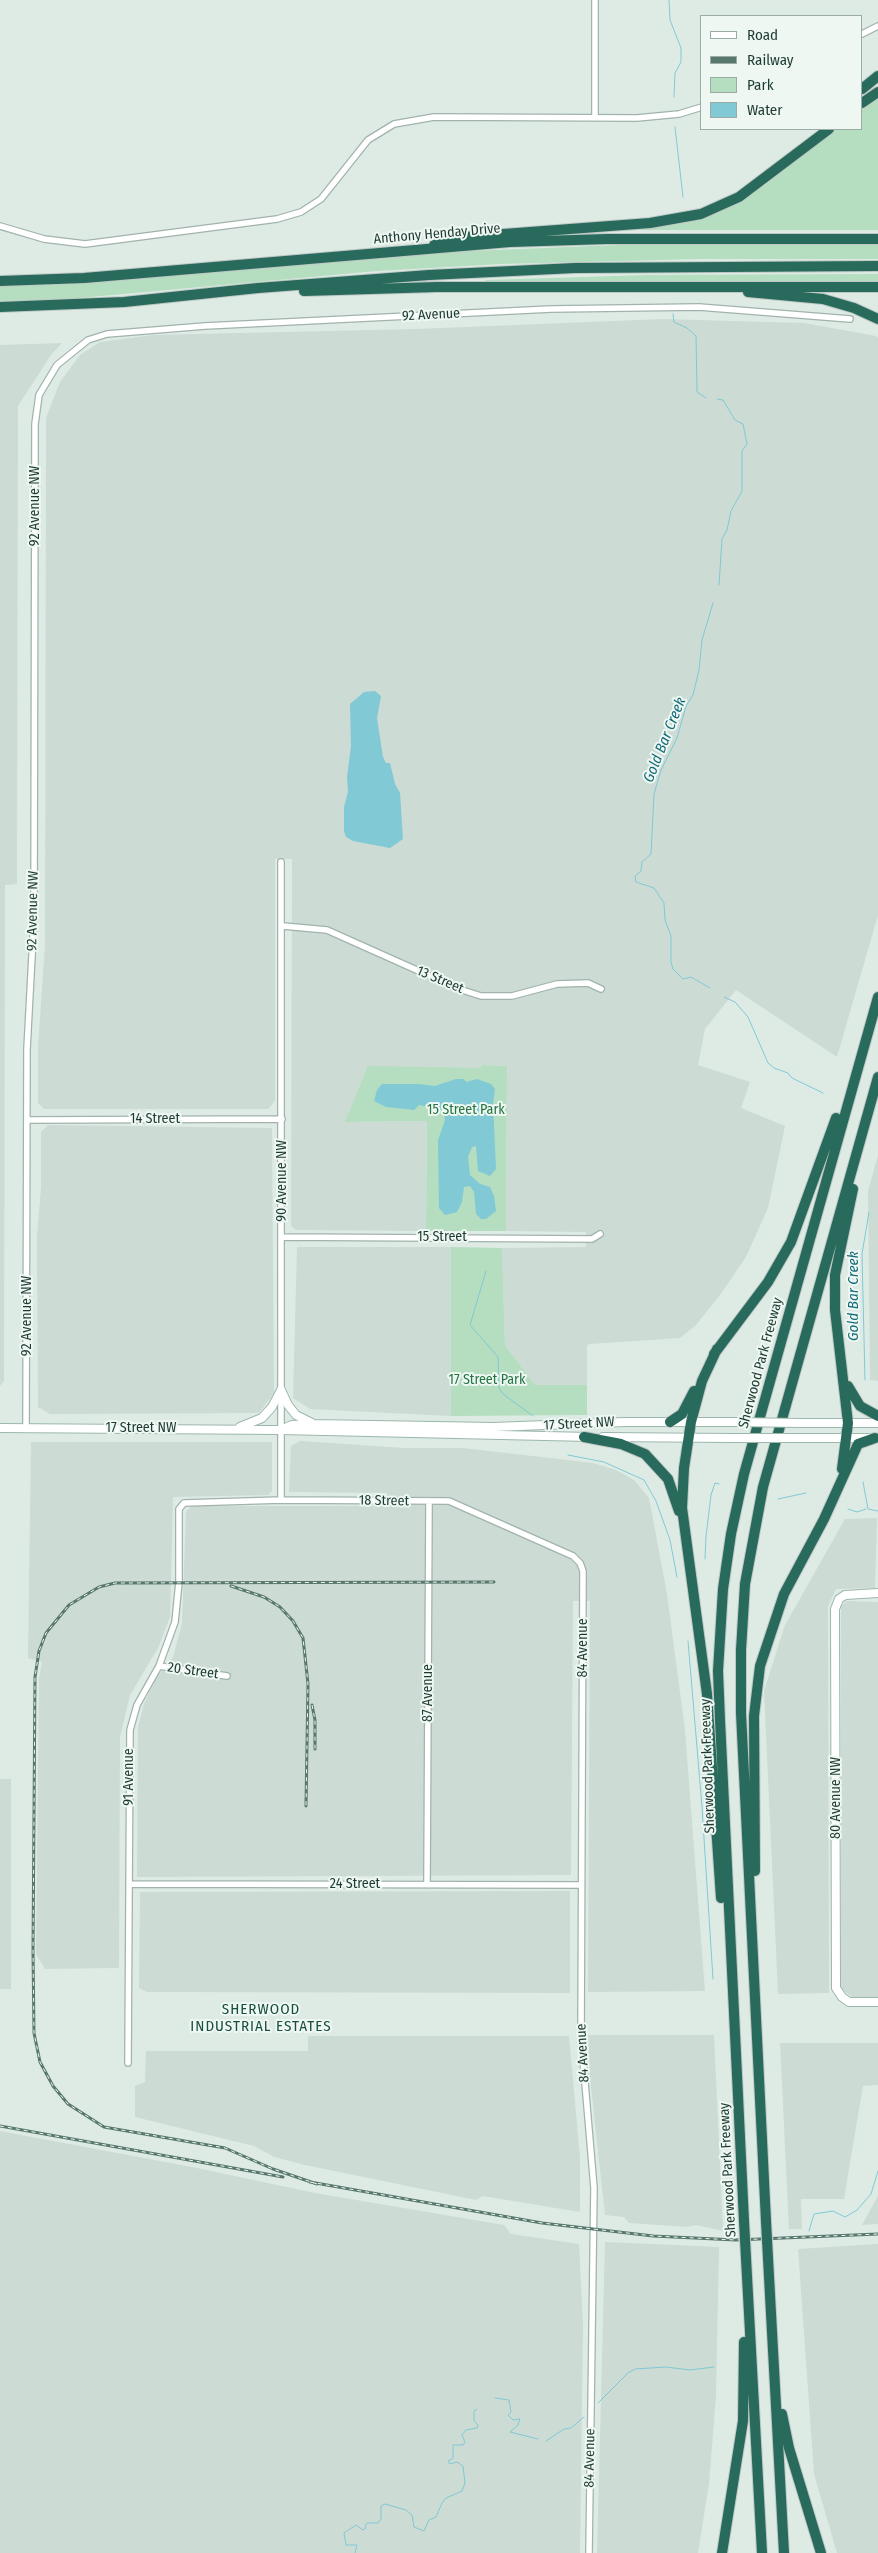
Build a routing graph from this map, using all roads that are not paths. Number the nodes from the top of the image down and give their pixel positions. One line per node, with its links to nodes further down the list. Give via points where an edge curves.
1 (595, 0): 9 (street)
2 (878, 26): 3 (street)
3 (863, 34)
4 (878, 76): 5 (highway)
5 (863, 88)
6 (878, 92): 7 (highway)
7 (863, 102)
8 (700, 107): 9 (street, via 661,117)
9 (595, 116): 13 (street, via 434,117 394,124 368,140 320,199 301,212 277,219 86,244 44,239)
10 (816, 130): 12 (highway, via 781,161)
11 (827, 130): 12 (highway)
12 (779, 167): 15 (highway, via 733,200 686,218 450,238)
13 (0, 226)
14 (878, 239): 15 (highway, Anthony Henday Drive, via 607,239)
15 (426, 248): 17 (highway, Anthony Henday Drive, via 84,278)
16 (878, 266): 20 (highway, via 574,268)
17 (0, 280)
18 (703, 287): 19 (highway); 20 (highway, via 296,291); 23 (highway, via 822,299)
19 (878, 287)
20 (258, 288): 21 (highway, via 124,302)
21 (0, 307)
22 (850, 319): 24 (street, 92 Avenue, via 699,307 561,309 128,331 88,340 57,365)
23 (878, 319)
24 (39, 395): 33 (street, 92 Avenue NW, via 35,424 34,918)
25 (281, 862): 26 (street, 90 Avenue NW)
26 (283, 926): 27 (street, 13 Street, via 327,930 481,996 512,996 557,984 588,983); 32 (street, 90 Avenue NW)
27 (601, 989)
28 (878, 997): 30 (highway, Sherwood Park Freeway)
29 (878, 1077): 31 (highway)
30 (854, 1082): 36 (highway, via 835,1122 791,1242 768,1282); 67 (highway, Sherwood Park Freeway, via 744,1474 723,1589 718,1681)
31 (873, 1094): 37 (highway, via 835,1275 835,1310); 65 (highway, via 770,1460 748,1568 742,1615 740,1682)
32 (282, 1119): 33 (street, 14 Street); 35 (street, 90 Avenue NW)
33 (27, 1120): 46 (street, 92 Avenue NW)
34 (600, 1234): 35 (street, 15 Street, via 592,1239)
35 (282, 1237): 38 (street, 90 Avenue NW)
36 (717, 1349): 40 (highway, via 707,1363 687,1408); 41 (highway, via 702,1381)
37 (841, 1358): 39 (highway, via 853,1396 866,1411); 42 (highway)
38 (281, 1390): 44 (main road, via 296,1415); 47 (main road, via 262,1418); 48 (street, 90 Avenue NW)
39 (878, 1416)
40 (670, 1422): 41 (main road, 17 Street NW); 44 (main road, 17 Street NW, via 503,1427)
41 (691, 1422): 42 (main road, 17 Street NW, bridge); 50 (highway)
42 (848, 1423): 43 (main road, 17 Street NW); 52 (highway)
43 (878, 1423)
44 (314, 1424): 48 (main road, 17 Street NW, via 292,1425)
45 (0, 1428): 46 (main road, 17 Street NW)
46 (26, 1428): 47 (main road, 17 Street NW)
47 (236, 1429): 48 (main road, 17 Street NW)
48 (281, 1430): 49 (main road, 17 Street NW); 54 (street, 90 Avenue NW)
49 (584, 1437): 50 (main road, 17 Street NW); 57 (highway, via 630,1446 654,1462 672,1489)
50 (689, 1438): 52 (main road, bridge); 57 (highway, via 683,1481)
51 (876, 1438): 52 (main road); 53 (highway, via 858,1444)
52 (846, 1439): 53 (highway)
53 (837, 1490): 65 (highway, via 784,1594 760,1666 754,1716 755,1913)
54 (280, 1500): 55 (street, 18 Street); 56 (street, 18 Street)
55 (429, 1502): 58 (street, 18 Street, via 449,1501); 63 (street, 87 Avenue)
56 (184, 1503): 60 (street, 91 Avenue, via 179,1509 178,1604 168,1647)
57 (683, 1529): 67 (highway, via 707,1694 729,2005)
58 (573, 1556): 64 (street, 84 Avenue, via 583,1571)
59 (878, 1593): 66 (main road, 80 Avenue NW, via 852,1593 839,1598 835,1609 836,1988 849,2002)
60 (159, 1666): 61 (street, 20 Street); 62 (street, 91 Avenue, via 137,1705 130,1730)
61 (227, 1676)
62 (129, 1884): 63 (street, 24 Street); 68 (street, 91 Avenue)
63 (427, 1884): 64 (street, 24 Street)
64 (581, 1885): 71 (street, 84 Avenue, via 582,2051 594,2188)
65 (752, 1939): 70 (highway, bridge)
66 (878, 2002)
67 (735, 2045): 69 (highway, Sherwood Park Freeway, bridge)
68 (128, 2063)
69 (747, 2276): 72 (highway, via 743,2421); 73 (highway, Sherwood Park Freeway)
70 (775, 2369): 74 (highway); 75 (highway, via 789,2448)
71 (589, 2553)
72 (722, 2553)
73 (762, 2553)
74 (784, 2553)
75 (820, 2553)

